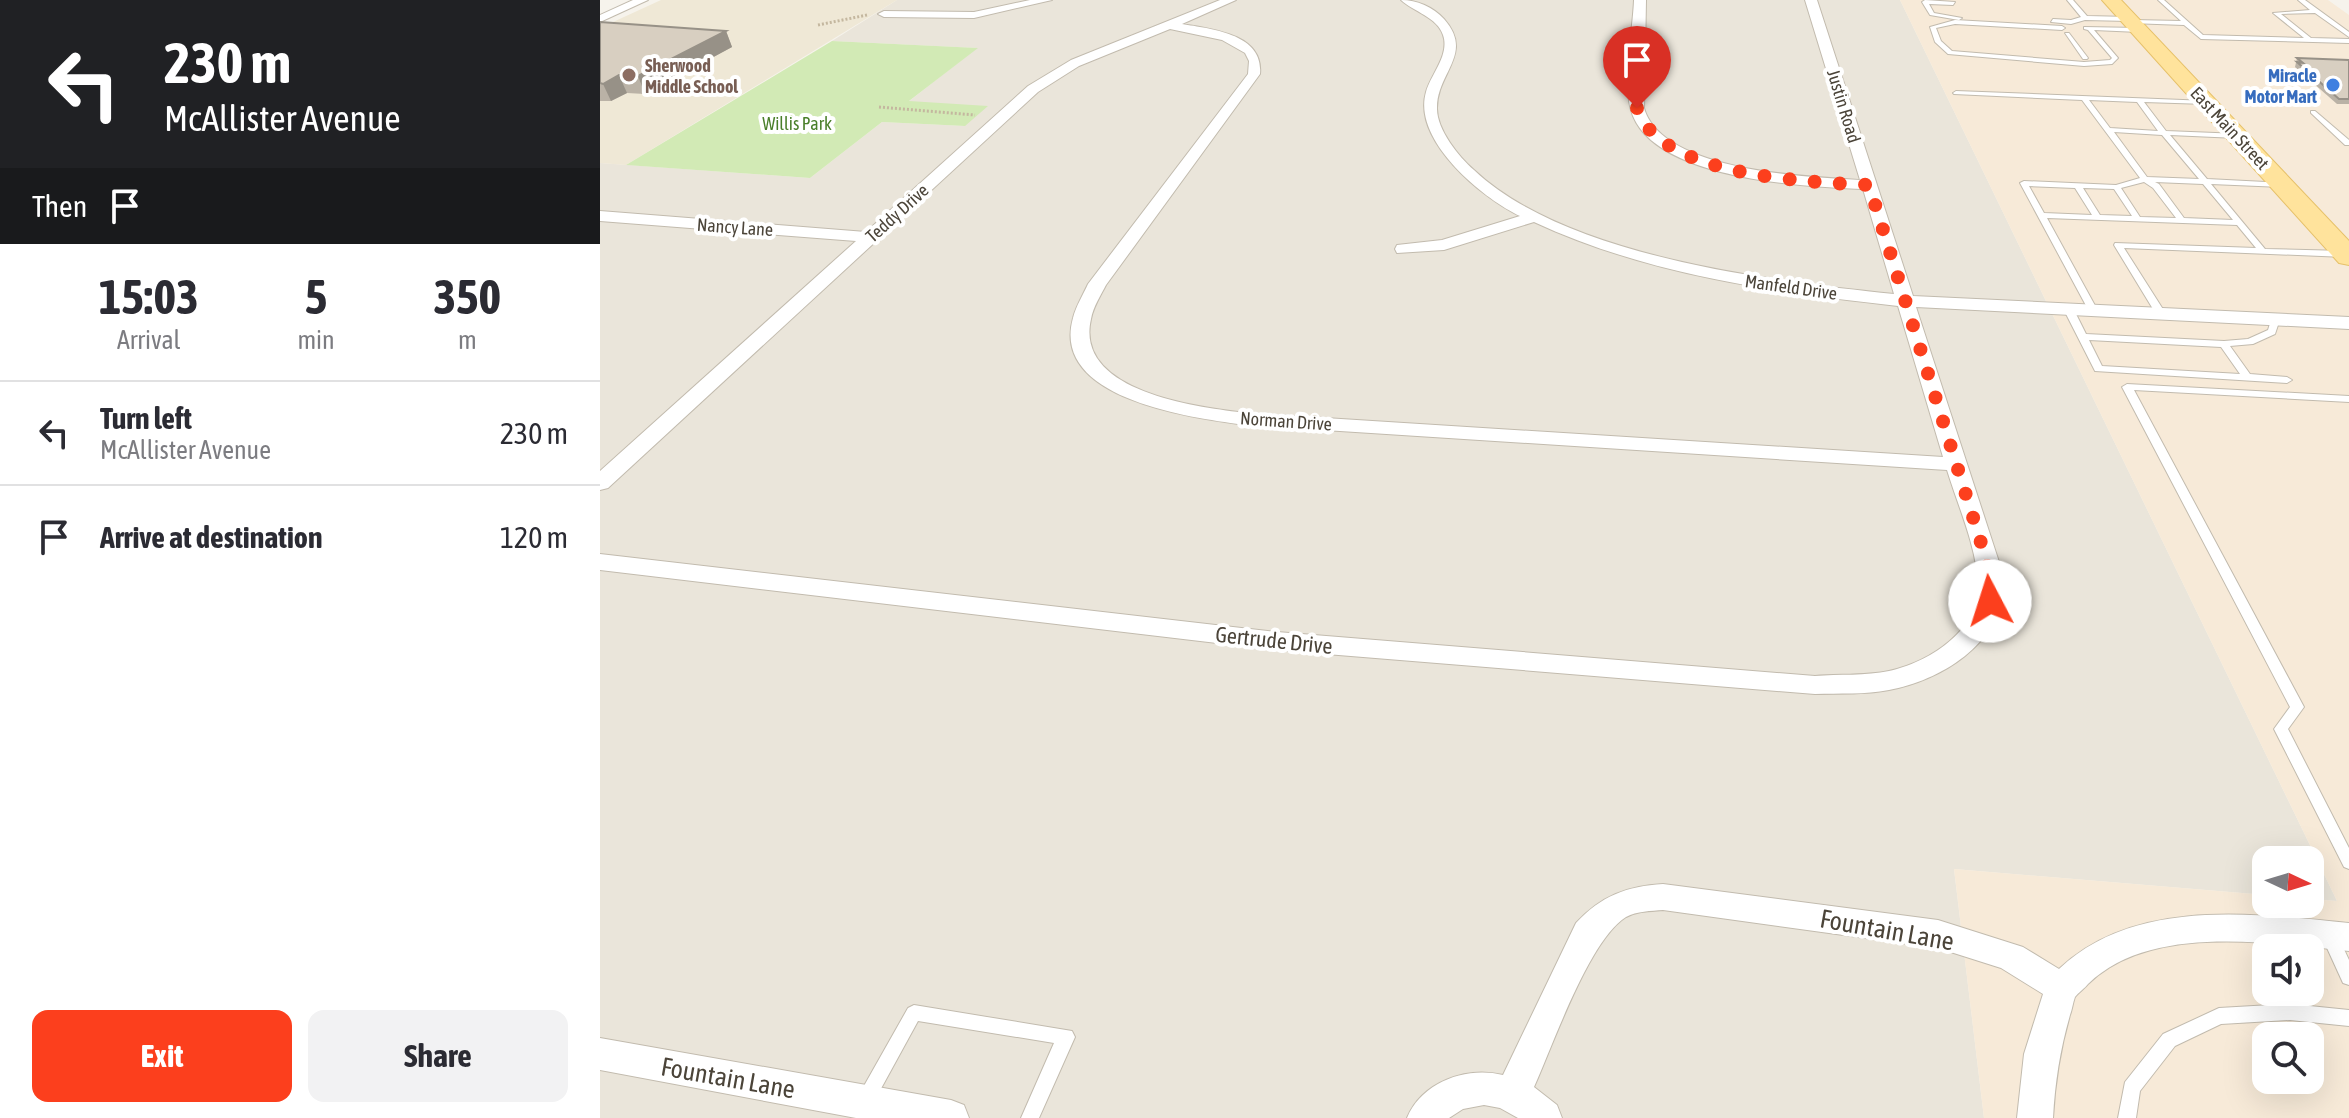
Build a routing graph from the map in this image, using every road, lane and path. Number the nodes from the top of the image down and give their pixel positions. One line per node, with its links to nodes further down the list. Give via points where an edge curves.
1 (642, 0): 15 (street)
2 (1046, 0): 13 (street, via 974,15)
3 (1230, 0): 19 (street, Teddy Drive)
4 (1407, 0): 46 (street, Manfeld Drive, via 1443,20 1451,34 1451,48 1431,98 1433,127 1474,178)
5 (1640, 0): 40 (street, via 1637,108 1647,128 1704,160 1758,175)
6 (1811, 0): 40 (street, Justin Road)
7 (2070, 0): 14 (lane)
8 (2111, 0): 17 (main road, East Main Street)
9 (2161, 0): 16 (lane)
10 (2301, 0): 12 (lane)
11 (1953, 3): 14 (lane, via 1925,2 1932,14 1961,18)
12 (2317, 11): 23 (lane); 24 (lane, via 2276,13)
13 (884, 14): 18 (path)
14 (2085, 18): 17 (lane)
15 (600, 19)
16 (2186, 23): 17 (lane); 24 (lane, via 2201,37)
17 (2133, 24): 20 (lane); 30 (main road, East Main Street)
18 (818, 25)
19 (1170, 25): 33 (street, Teddy Drive, via 1053,75); 66 (street, Norman Drive, via 1245,46 1257,65 1097,284 1080,315 1081,351 1118,385 1171,408 1246,419)
20 (2090, 29): 22 (lane); 22 (lane, via 2115,58 2112,62 1950,53 1938,42 1933,27 1955,22)
21 (1990, 31): 22 (lane)
22 (2065, 31): 26 (lane)
23 (2349, 35)
24 (2311, 40): 25 (lane)
25 (2349, 41)
26 (2085, 58)
27 (1956, 93): 28 (lane)
28 (2084, 98): 29 (lane); 34 (lane)
29 (2138, 99): 30 (lane); 35 (lane)
30 (2206, 102): 36 (main road, East Main Street)
31 (879, 107): 33 (path)
32 (2313, 112): 37 (lane)
33 (1004, 116): 51 (street, Teddy Drive)
34 (2108, 130): 35 (lane); 38 (lane)
35 (2164, 133): 36 (lane); 39 (lane)
36 (2237, 136): 42 (main road, East Main Street)
37 (2348, 143)
38 (2145, 179): 39 (lane); 43 (lane); 49 (lane)
39 (2206, 181): 42 (lane); 50 (lane)
40 (1869, 185): 55 (street, Justin Road)
41 (2077, 185): 43 (lane); 44 (lane, via 2024,183); 47 (lane)
42 (2282, 185): 54 (main road, East Main Street)
43 (2116, 187): 48 (lane)
44 (2043, 215): 47 (lane); 57 (lane)
45 (600, 216): 51 (street, Nancy Lane)
46 (1534, 217): 52 (street, via 1444,245); 55 (street, Manfeld Drive, via 1695,272)
47 (2098, 218): 48 (lane)
48 (2138, 219): 49 (lane)
49 (2182, 221): 50 (lane)
50 (2240, 223): 53 (lane)
51 (871, 237): 67 (street, Teddy Drive)
52 (1403, 249)
53 (2263, 251): 54 (lane); 58 (lane, via 2118,245)
54 (2348, 255)
55 (1905, 301): 56 (street, Manfeld Drive); 66 (street, Justin Road)
56 (2069, 310): 57 (street, Manfeld Drive); 61 (lane)
57 (2093, 311): 58 (street, Manfeld Drive)
58 (2161, 314): 59 (street, Manfeld Drive)
59 (2275, 319): 60 (street, Manfeld Drive); 62 (lane, via 2272,332 2250,342)
60 (2349, 323)
61 (2082, 337): 62 (lane); 63 (lane, via 2098,369)
62 (2224, 344): 63 (lane)
63 (2247, 377): 64 (lane)
64 (2287, 380)
65 (2349, 399): 70 (lane, via 2127,387 2297,707 2281,729)
66 (1955, 464): 69 (street, Justin Road, via 1991,586 1977,629)
67 (600, 483)
68 (600, 562): 69 (street, Gertrude Drive, via 1277,641 1815,685 1888,681)
69 (1946, 658)
70 (2349, 863)
71 (2339, 936): 72 (lane); 73 (street, via 2242,927 2158,936 2121,945 2091,961)
72 (2349, 978)
73 (2062, 988): 76 (street, Fountain Lane, via 2011,957 1938,934 1663,897 1632,898 1606,911 1588,933); 82 (street, via 2038,1059)
74 (2349, 1018): 83 (lane, via 2290,1012 2219,1016 2169,1040 2131,1088)
75 (600, 1054): 77 (street, Fountain Lane)
76 (1513, 1093): 80 (street, via 1490,1087 1466,1089); 81 (street)
77 (864, 1103): 78 (street, Fountain Lane); 79 (lane, via 914,1013 1066,1037)
78 (951, 1118)
79 (1030, 1118)
80 (1425, 1118)
81 (1544, 1118)
82 (2035, 1118)
83 (2127, 1118)

